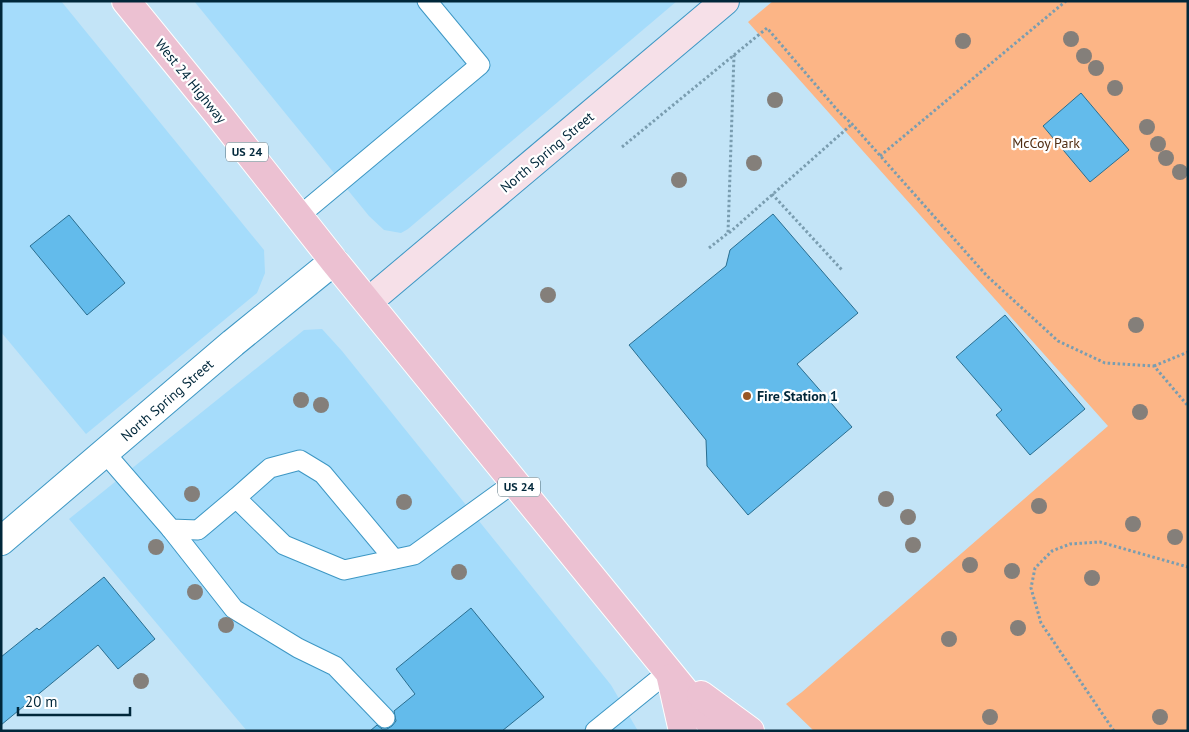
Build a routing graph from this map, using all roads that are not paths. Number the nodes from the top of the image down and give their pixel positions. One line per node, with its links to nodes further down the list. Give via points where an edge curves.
1 (126, 1): 4 (main road, West 24 Highway / US 24)
2 (428, 1): 4 (lane, via 480,65)
3 (725, 1): 6 (street, North Spring Street)
4 (298, 217): 5 (main road, West 24 Highway / US 24)
5 (334, 262): 6 (main road, West 24 Highway / US 24); 7 (street, North Spring Street)
6 (368, 302): 8 (main road, US 24)
7 (105, 453): 10 (lane); 11 (street, North Spring Street)
8 (515, 482): 12 (lane, via 414,554); 13 (main road, US 24)
9 (236, 498): 10 (lane, via 198,530); 12 (lane, via 284,545 344,570); 12 (lane, via 270,468 300,460 323,474)
10 (171, 529): 14 (lane, via 234,609 298,648 335,666)
11 (1, 541)
12 (394, 559)
13 (669, 671): 15 (lane); 16 (main road); 17 (main road, US 24); 18 (main road)
14 (385, 718)
15 (595, 731)
16 (683, 731)
17 (717, 731)
18 (750, 731)

